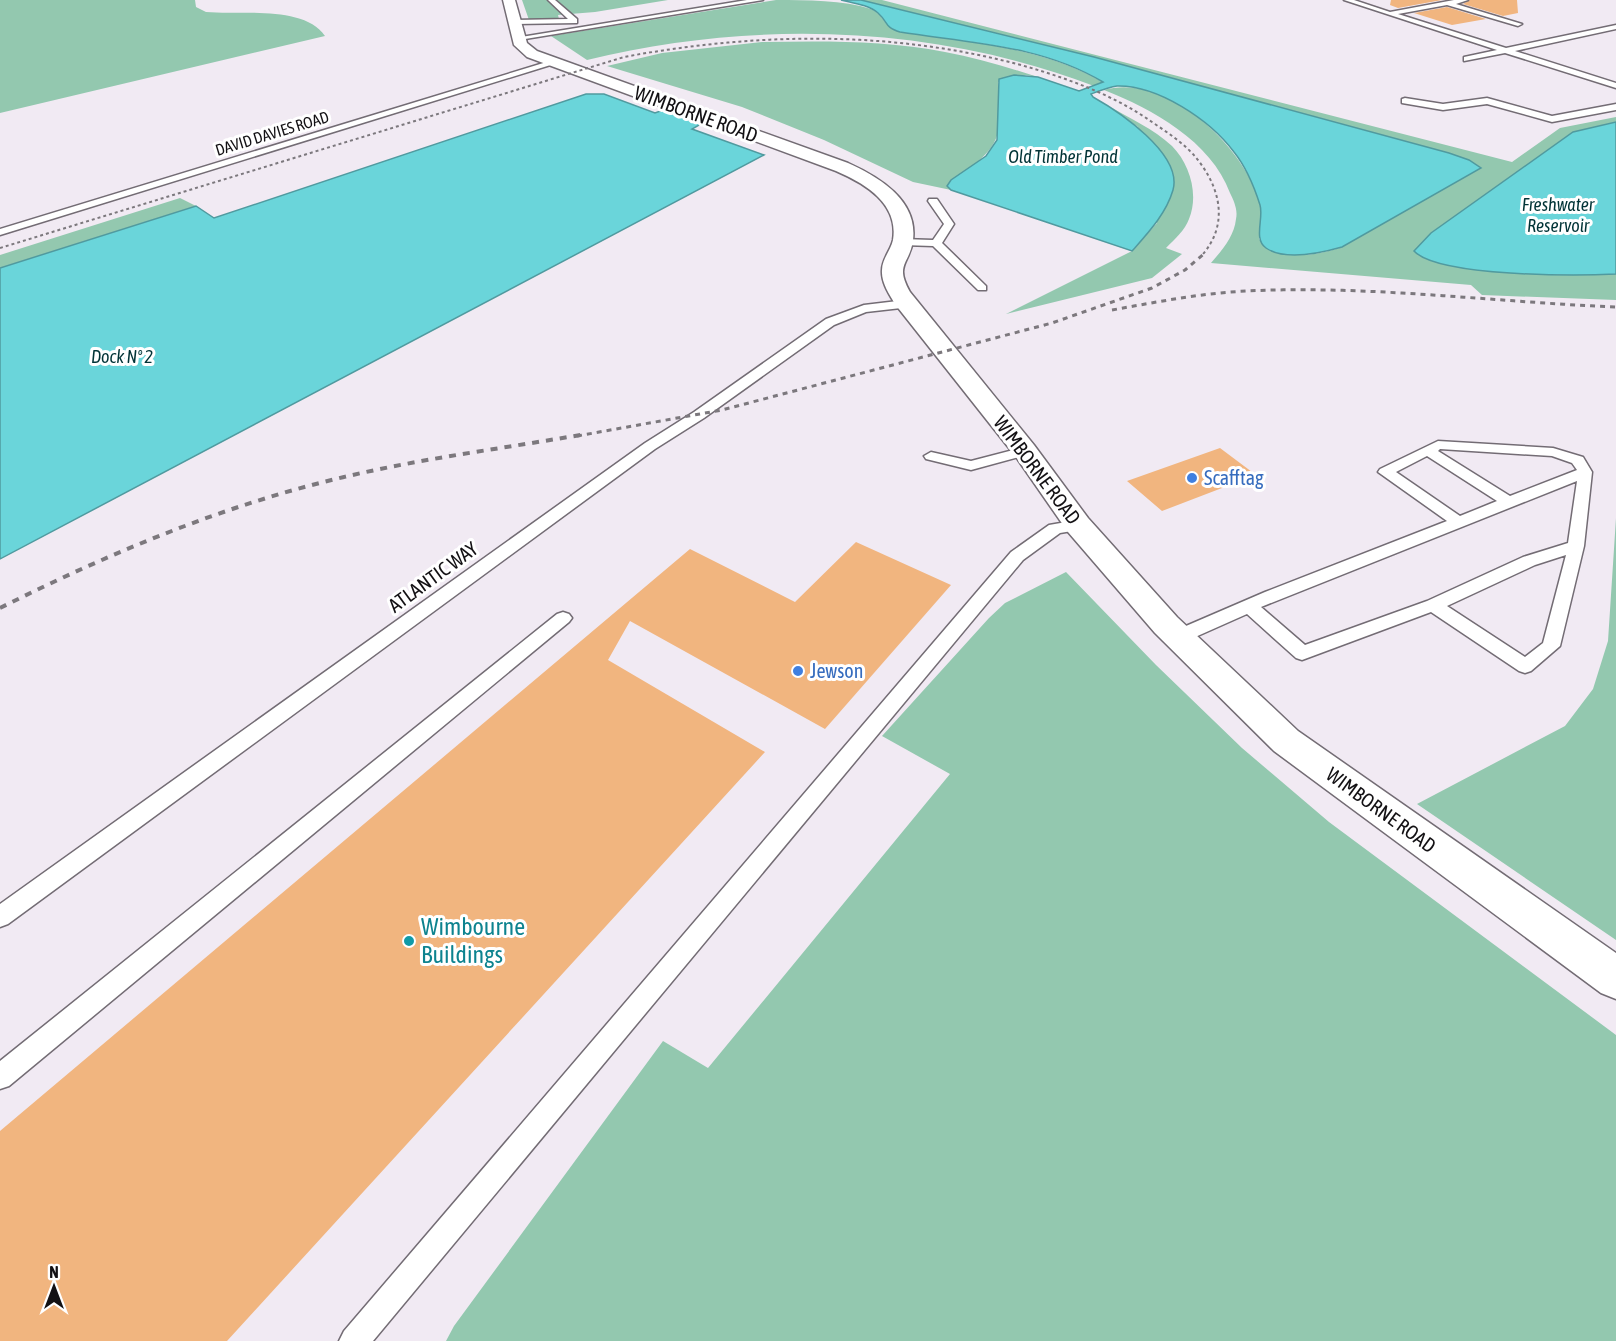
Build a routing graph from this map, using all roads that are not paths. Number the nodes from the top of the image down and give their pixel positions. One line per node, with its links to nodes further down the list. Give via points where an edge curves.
1 (551, 0): 9 (lane)
2 (760, 0): 8 (lane)
3 (1347, 0): 7 (lane)
4 (1465, 0): 5 (lane)
5 (1447, 3): 7 (lane); 10 (lane)
6 (649, 10): 9 (lane)
7 (1390, 13): 12 (lane)
8 (515, 20): 9 (lane); 14 (street, WIMBORNE ROAD, via 525,50)
9 (574, 21)
10 (1518, 24)
11 (1616, 27): 12 (lane)
12 (1507, 51): 13 (lane); 16 (lane)
13 (1467, 59)
14 (553, 63): 21 (lane, DAVID DAVIES ROAD); 22 (street, WIMBORNE ROAD, via 861,175 895,204 904,225)
15 (1616, 76): 16 (lane)
16 (1598, 80): 17 (lane)
17 (1616, 86)
18 (1405, 101): 19 (lane, via 1443,107 1487,100 1552,119)
19 (1616, 106)
20 (933, 201): 23 (lane, via 949,224)
21 (0, 232)
22 (902, 242): 23 (lane); 25 (street, WIMBORNE ROAD, via 892,272)
23 (936, 243): 24 (lane)
24 (982, 288)
25 (906, 304): 26 (street, WIMBORNE ROAD); 38 (lane, ATLANTIC WAY, via 864,309 830,322 640,453)
26 (1025, 451): 28 (lane, via 971,466); 32 (street, WIMBORNE ROAD)
27 (1428, 451): 29 (lane, via 1438,445 1553,452 1578,460); 30 (lane); 31 (lane, via 1385,472)
28 (931, 456)
29 (1585, 472): 30 (lane); 33 (lane)
30 (1509, 502): 31 (lane)
31 (1459, 522): 35 (lane)
32 (1078, 525): 37 (street, WIMBORNE ROAD); 41 (lane, via 1055,529 1017,556)
33 (1576, 546): 34 (lane, via 1529,561); 34 (lane, via 1551,646 1525,666)
34 (1433, 605): 35 (lane, via 1302,652)
35 (1249, 606): 37 (lane)
36 (563, 618): 40 (lane)
37 (1178, 637): 39 (street, WIMBORNE ROAD, via 1286,741)
38 (0, 917)
39 (1616, 978)
40 (0, 1077)
41 (354, 1341)

